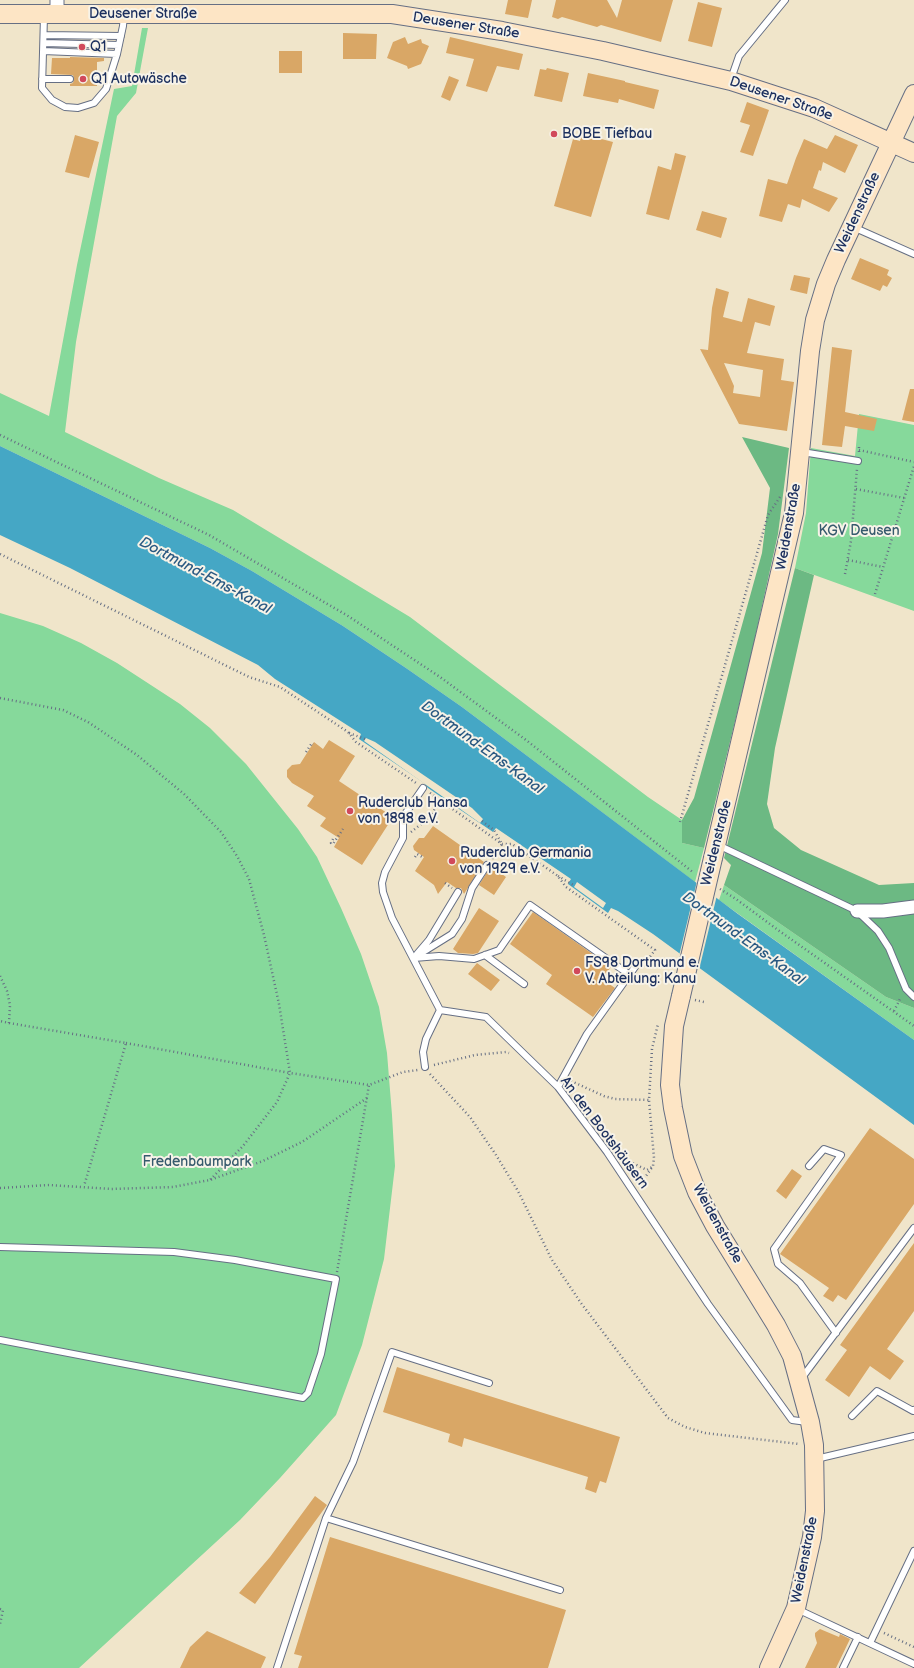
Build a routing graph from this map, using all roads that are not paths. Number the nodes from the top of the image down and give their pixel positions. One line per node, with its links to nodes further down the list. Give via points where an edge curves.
1 (785, 0): 15 (lane, via 739,56)
2 (53, 9): 3 (street, Deusener Straße); 4 (street, Deusener Straße); 5 (lane)
3 (0, 14)
4 (124, 14): 6 (lane); 15 (street, Deusener Straße, via 392,14 502,31 603,51)
5 (44, 35): 6 (lane); 7 (lane)
6 (121, 36): 8 (lane)
7 (44, 43): 8 (lane); 9 (lane)
8 (119, 45): 10 (lane)
9 (43, 52): 10 (lane); 11 (lane)
10 (117, 54): 14 (lane)
11 (42, 79): 12 (lane); 14 (lane, via 42,88 52,100 65,107 78,108 94,103 106,89)
12 (70, 79)
13 (97, 79): 14 (lane)
14 (109, 80)
15 (731, 81): 17 (street, Deusener Straße, via 814,108)
16 (914, 94): 17 (street, Weidenstraße)
17 (890, 142): 18 (street, Deusener Straße); 19 (street, Weidenstraße)
18 (914, 153)
19 (852, 226): 20 (lane); 21 (street, Weidenstraße, via 826,284 814,325)
20 (914, 254)
21 (800, 452): 22 (lane); 24 (street, Weidenstraße, via 794,512)
22 (858, 461)
23 (423, 788): 30 (lane, via 403,817 403,838 382,883 392,918)
24 (715, 851): 28 (lane); 43 (street, Weidenstraße, bridge, via 674,1026 670,1085 673,1108 683,1156 697,1192 776,1325 792,1356)
25 (487, 865): 30 (lane, via 472,888 462,919 452,934)
26 (458, 892): 30 (lane, via 429,940)
27 (914, 907): 28 (street)
28 (858, 911): 34 (lane, via 878,931 889,948 906,989)
29 (485, 955): 30 (lane, via 474,959 439,956); 32 (lane, via 499,950 530,905); 33 (lane)
30 (414, 958): 35 (lane)
31 (635, 967): 32 (lane)
32 (630, 975): 37 (lane, via 587,1034)
33 (524, 984)
34 (914, 997)
35 (440, 1010): 36 (lane, via 426,1039 423,1052); 37 (lane, An den Bootshäusern, via 486,1018)
36 (425, 1067)
37 (558, 1087): 47 (lane, An den Bootshäusern, via 607,1152 708,1304 792,1420)
38 (809, 1166): 41 (lane, via 824,1149 841,1155 774,1249 778,1264 800,1283)
39 (914, 1228): 41 (lane)
40 (0, 1247): 42 (lane, via 174,1252 336,1278 321,1354 304,1398)
41 (836, 1333): 43 (lane)
42 (0, 1340)
43 (799, 1382): 47 (street, Weidenstraße)
44 (489, 1383): 50 (lane, via 392,1352 353,1462)
45 (914, 1410): 46 (lane, via 877,1391)
46 (852, 1416)
47 (810, 1422): 49 (street, Weidenstraße)
48 (914, 1436): 49 (lane)
49 (814, 1453): 53 (street, Weidenstraße, via 815,1511 812,1537)
50 (326, 1518): 52 (lane); 57 (lane)
51 (914, 1551): 55 (lane)
52 (560, 1590)
53 (796, 1608): 54 (lane); 58 (street, Weidenstraße)
54 (858, 1637): 55 (lane); 59 (lane)
55 (870, 1643): 56 (lane)
56 (914, 1664)
57 (276, 1668)
58 (769, 1668)
59 (843, 1668)

